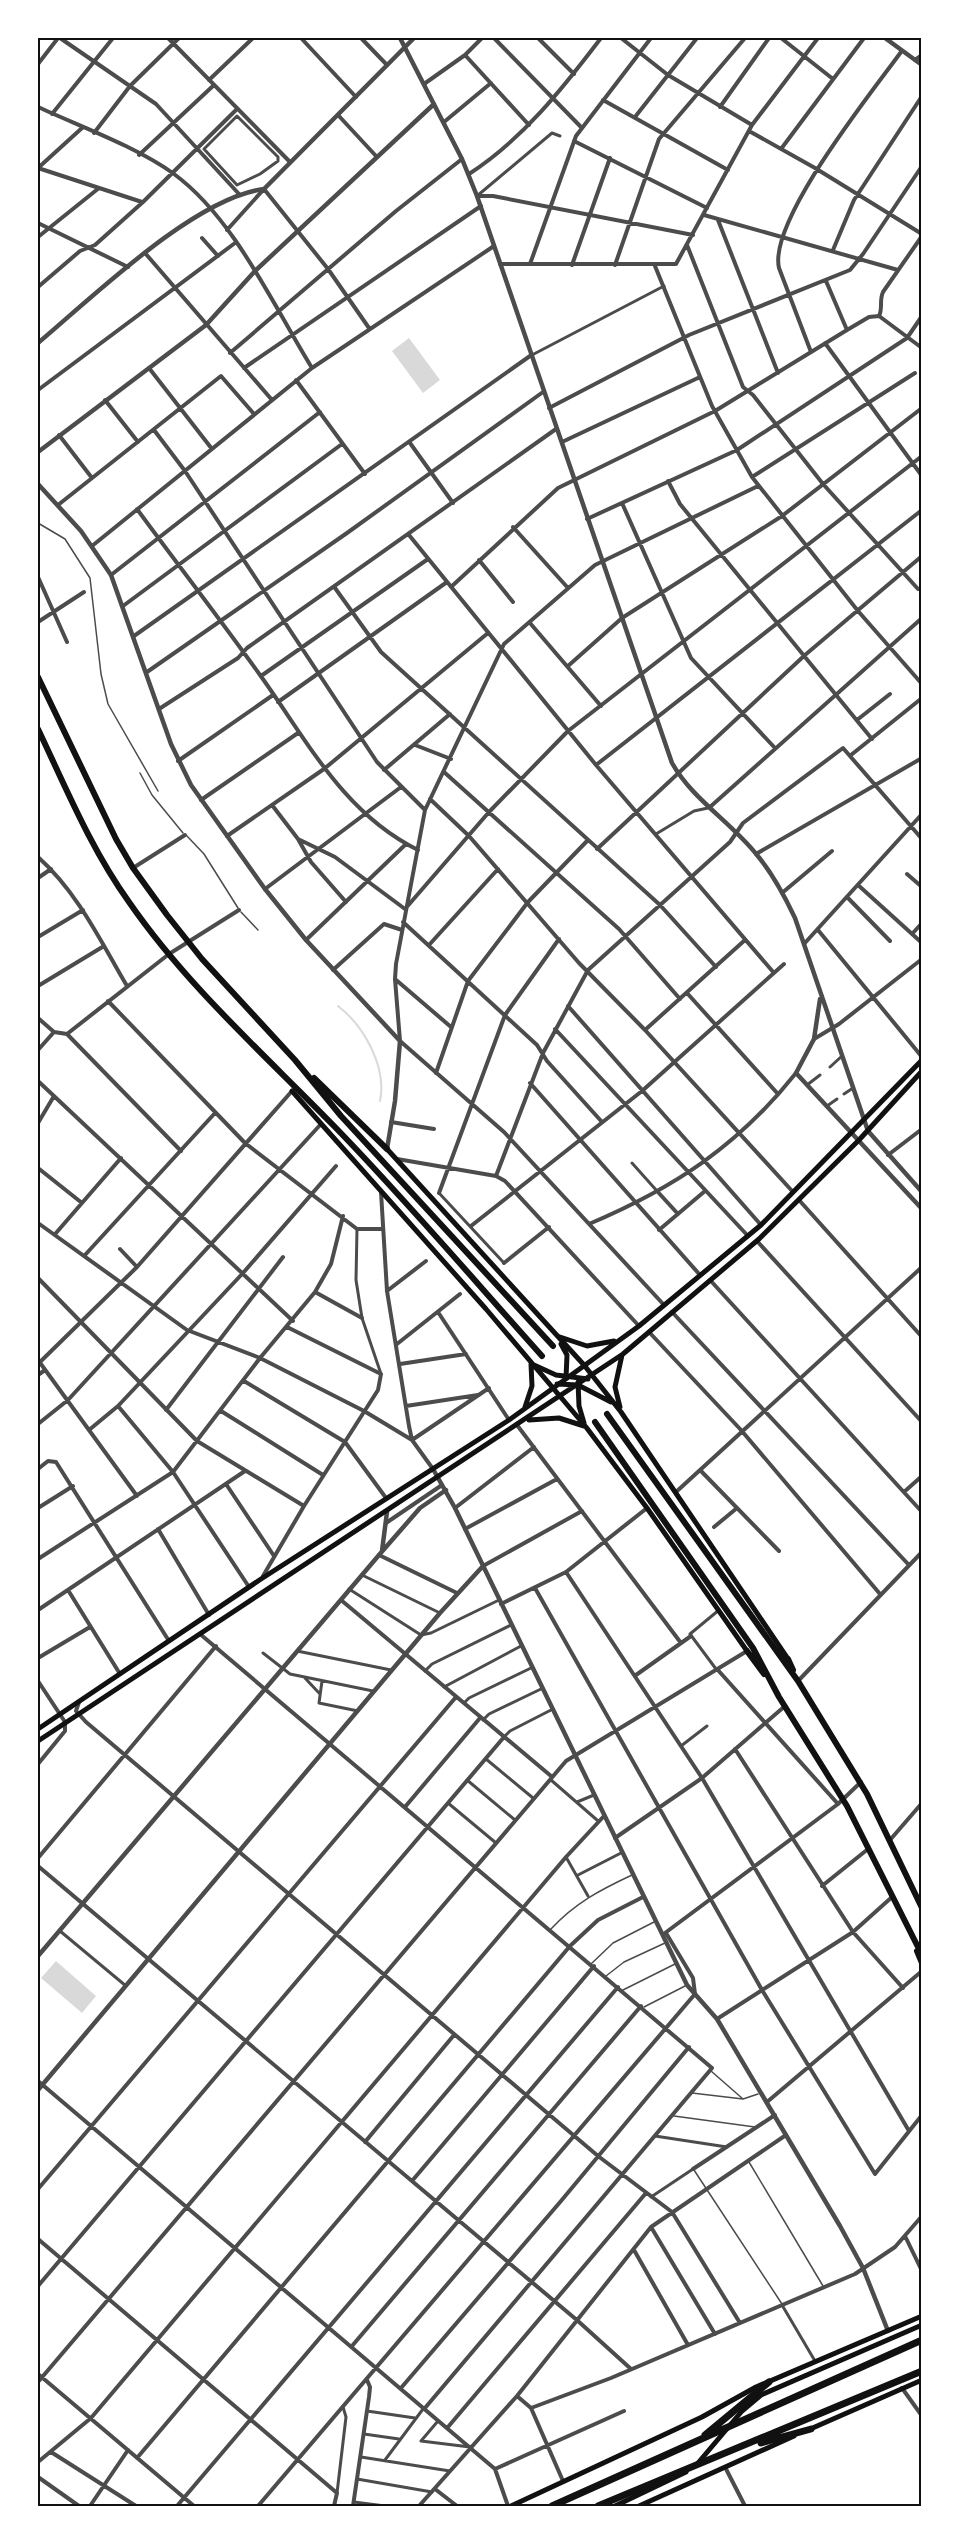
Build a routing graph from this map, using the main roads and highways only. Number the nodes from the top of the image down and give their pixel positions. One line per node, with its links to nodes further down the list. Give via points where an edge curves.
1 (38, 677): 4 (highway, via 133,868 188,942)
2 (38, 729): 5 (highway, via 112,878 169,954)
3 (921, 1058): 10 (main road, via 761,1225)
4 (295, 1060): 8 (highway); 11 (highway, via 341,1116)
5 (269, 1064): 7 (highway); 13 (highway, via 346,1139)
6 (921, 1071): 12 (main road, via 868,1131 757,1241)
7 (292, 1091): 14 (main road)
8 (387, 1149): 9 (main road)
9 (556, 1335): 10 (main road, via 589,1346); 15 (main road); 18 (main road, via 567,1355)
10 (622, 1339): 15 (main road)
11 (553, 1346)
12 (623, 1354): 17 (main road); 25 (main road, via 615,1387)
13 (542, 1356)
14 (530, 1362): 18 (main road); 22 (main road); 24 (main road, via 533,1381)
15 (584, 1365): 16 (main road); 17 (main road)
16 (578, 1369): 18 (main road); 19 (main road)
17 (590, 1377): 19 (main road); 21 (main road); 25 (main road)
18 (566, 1378): 19 (main road); 20 (main road); 22 (main road)
19 (578, 1378): 21 (main road)
20 (566, 1385): 21 (main road); 22 (main road); 23 (main road)
21 (578, 1385): 23 (main road); 25 (main road); 29 (main road)
22 (554, 1386): 23 (main road); 24 (main road)
23 (562, 1396): 27 (main road); 29 (main road)
24 (524, 1409): 34 (main road)
25 (621, 1412): 31 (main road)
26 (607, 1414): 32 (highway)
27 (525, 1420): 29 (main road, via 555,1418); 35 (main road)
28 (596, 1422): 33 (highway, via 753,1648)
29 (586, 1427): 30 (main road, via 648,1508)
30 (747, 1651): 33 (highway)
31 (788, 1659): 32 (highway)
32 (798, 1681): 36 (highway, via 861,1782)
33 (780, 1697): 37 (highway, via 868,1848)
34 (38, 1729)
35 (38, 1741)
36 (921, 1908)
37 (914, 1942): 38 (highway); 39 (highway)
38 (921, 1955)
39 (921, 1963)
40 (921, 2316): 45 (main road)
41 (921, 2325): 52 (main road, via 761,2395 693,2468)
42 (921, 2340): 47 (highway)
43 (921, 2371): 48 (highway)
44 (921, 2380): 46 (main road)
45 (768, 2382): 47 (highway); 49 (main road, via 702,2417)
46 (811, 2429): 48 (highway); 53 (main road)
47 (693, 2444): 50 (highway)
48 (721, 2455): 51 (highway)
49 (509, 2506)
50 (552, 2506)
51 (598, 2506)
52 (615, 2506)
53 (639, 2506)

